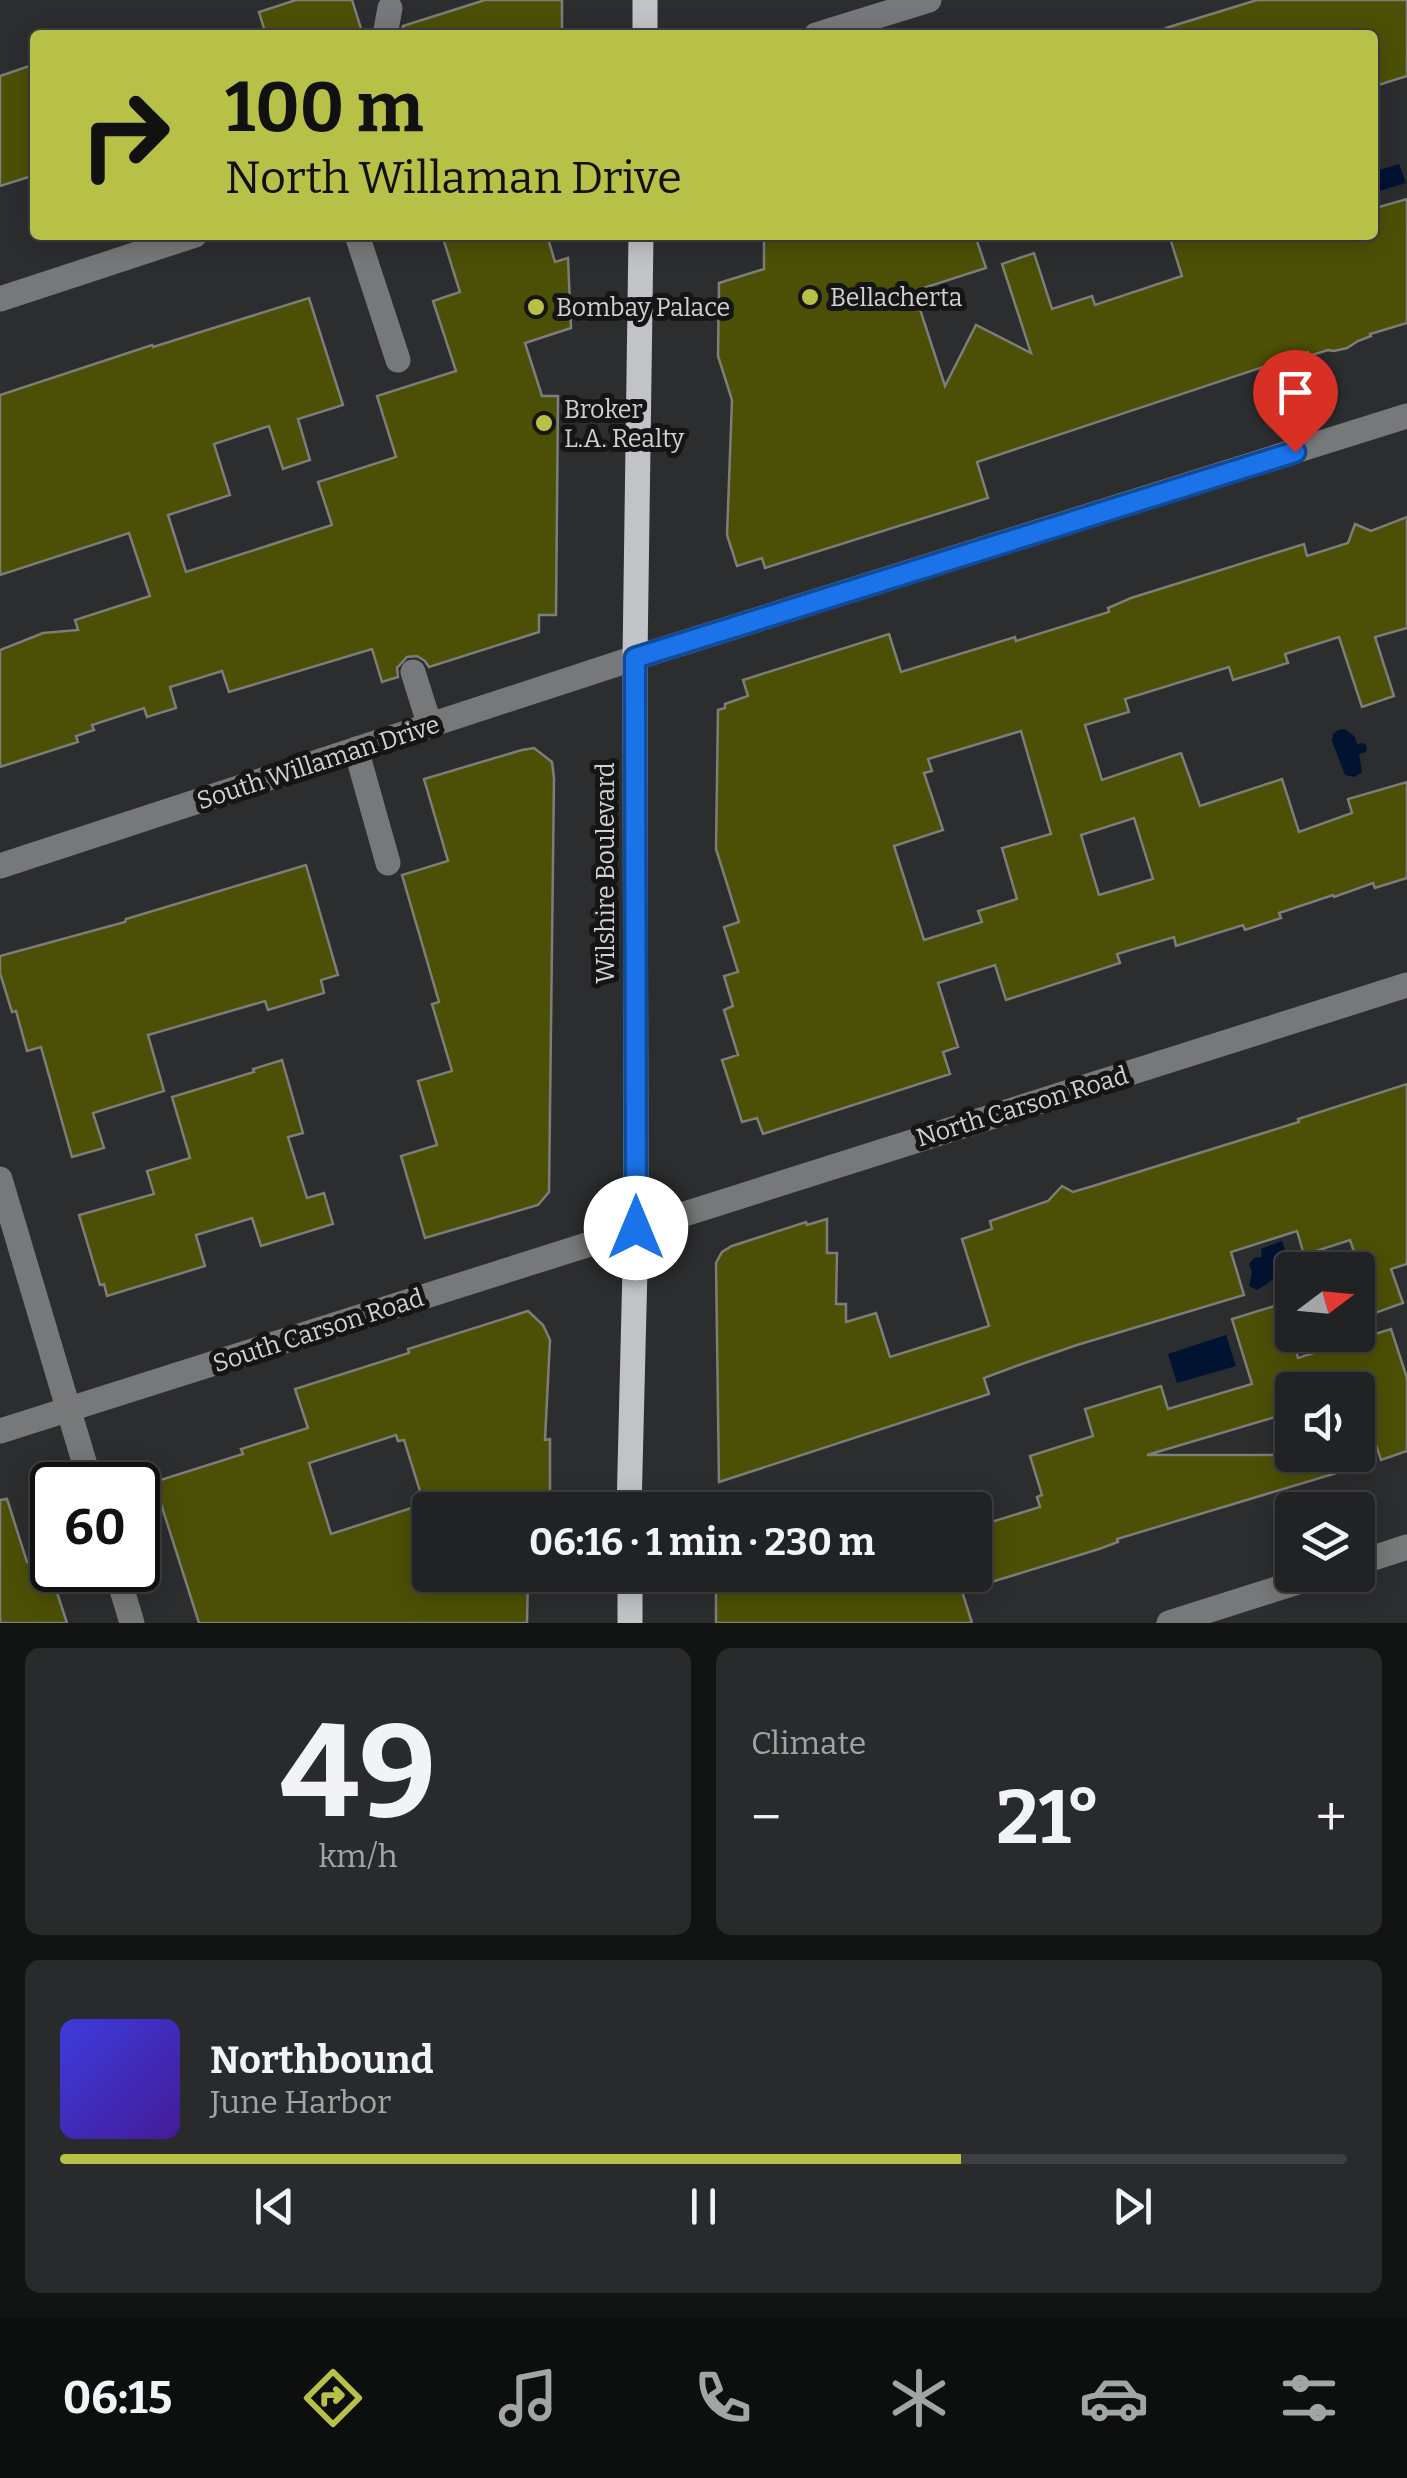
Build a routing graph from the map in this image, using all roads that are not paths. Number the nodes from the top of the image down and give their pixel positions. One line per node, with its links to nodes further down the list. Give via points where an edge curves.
1 (644, 0): 5 (main road)
2 (929, 0): 6 (street)
3 (390, 8): 4 (street)
4 (386, 30)
5 (645, 30)
6 (832, 30)
7 (180, 240): 10 (street)
8 (359, 240): 11 (street)
9 (641, 240): 13 (main road, Wilshire Boulevard)
10 (0, 299)
11 (398, 360)
12 (1407, 416): 13 (street, South Willaman Drive)
13 (635, 658): 15 (street, South Willaman Drive); 21 (main road, Wilshire Boulevard)
14 (413, 672): 15 (street)
15 (430, 726): 16 (street, South Willaman Drive)
16 (356, 749): 17 (street); 18 (street, South Willaman Drive)
17 (388, 863)
18 (0, 866)
19 (1407, 985): 21 (street, North Carson Road)
20 (0, 1179): 22 (street)
21 (636, 1228): 22 (street, South Carson Road); 25 (main road, Wilshire Boulevard)
22 (69, 1409): 23 (street, South Carson Road); 24 (street)
23 (0, 1431)
24 (84, 1462)
25 (629, 1492)
26 (1407, 1547): 27 (street)
27 (1375, 1557)
28 (1275, 1589): 33 (street)
29 (123, 1592): 31 (street)
30 (630, 1592): 32 (main road)
31 (132, 1623)
32 (630, 1623)
33 (1169, 1623)

